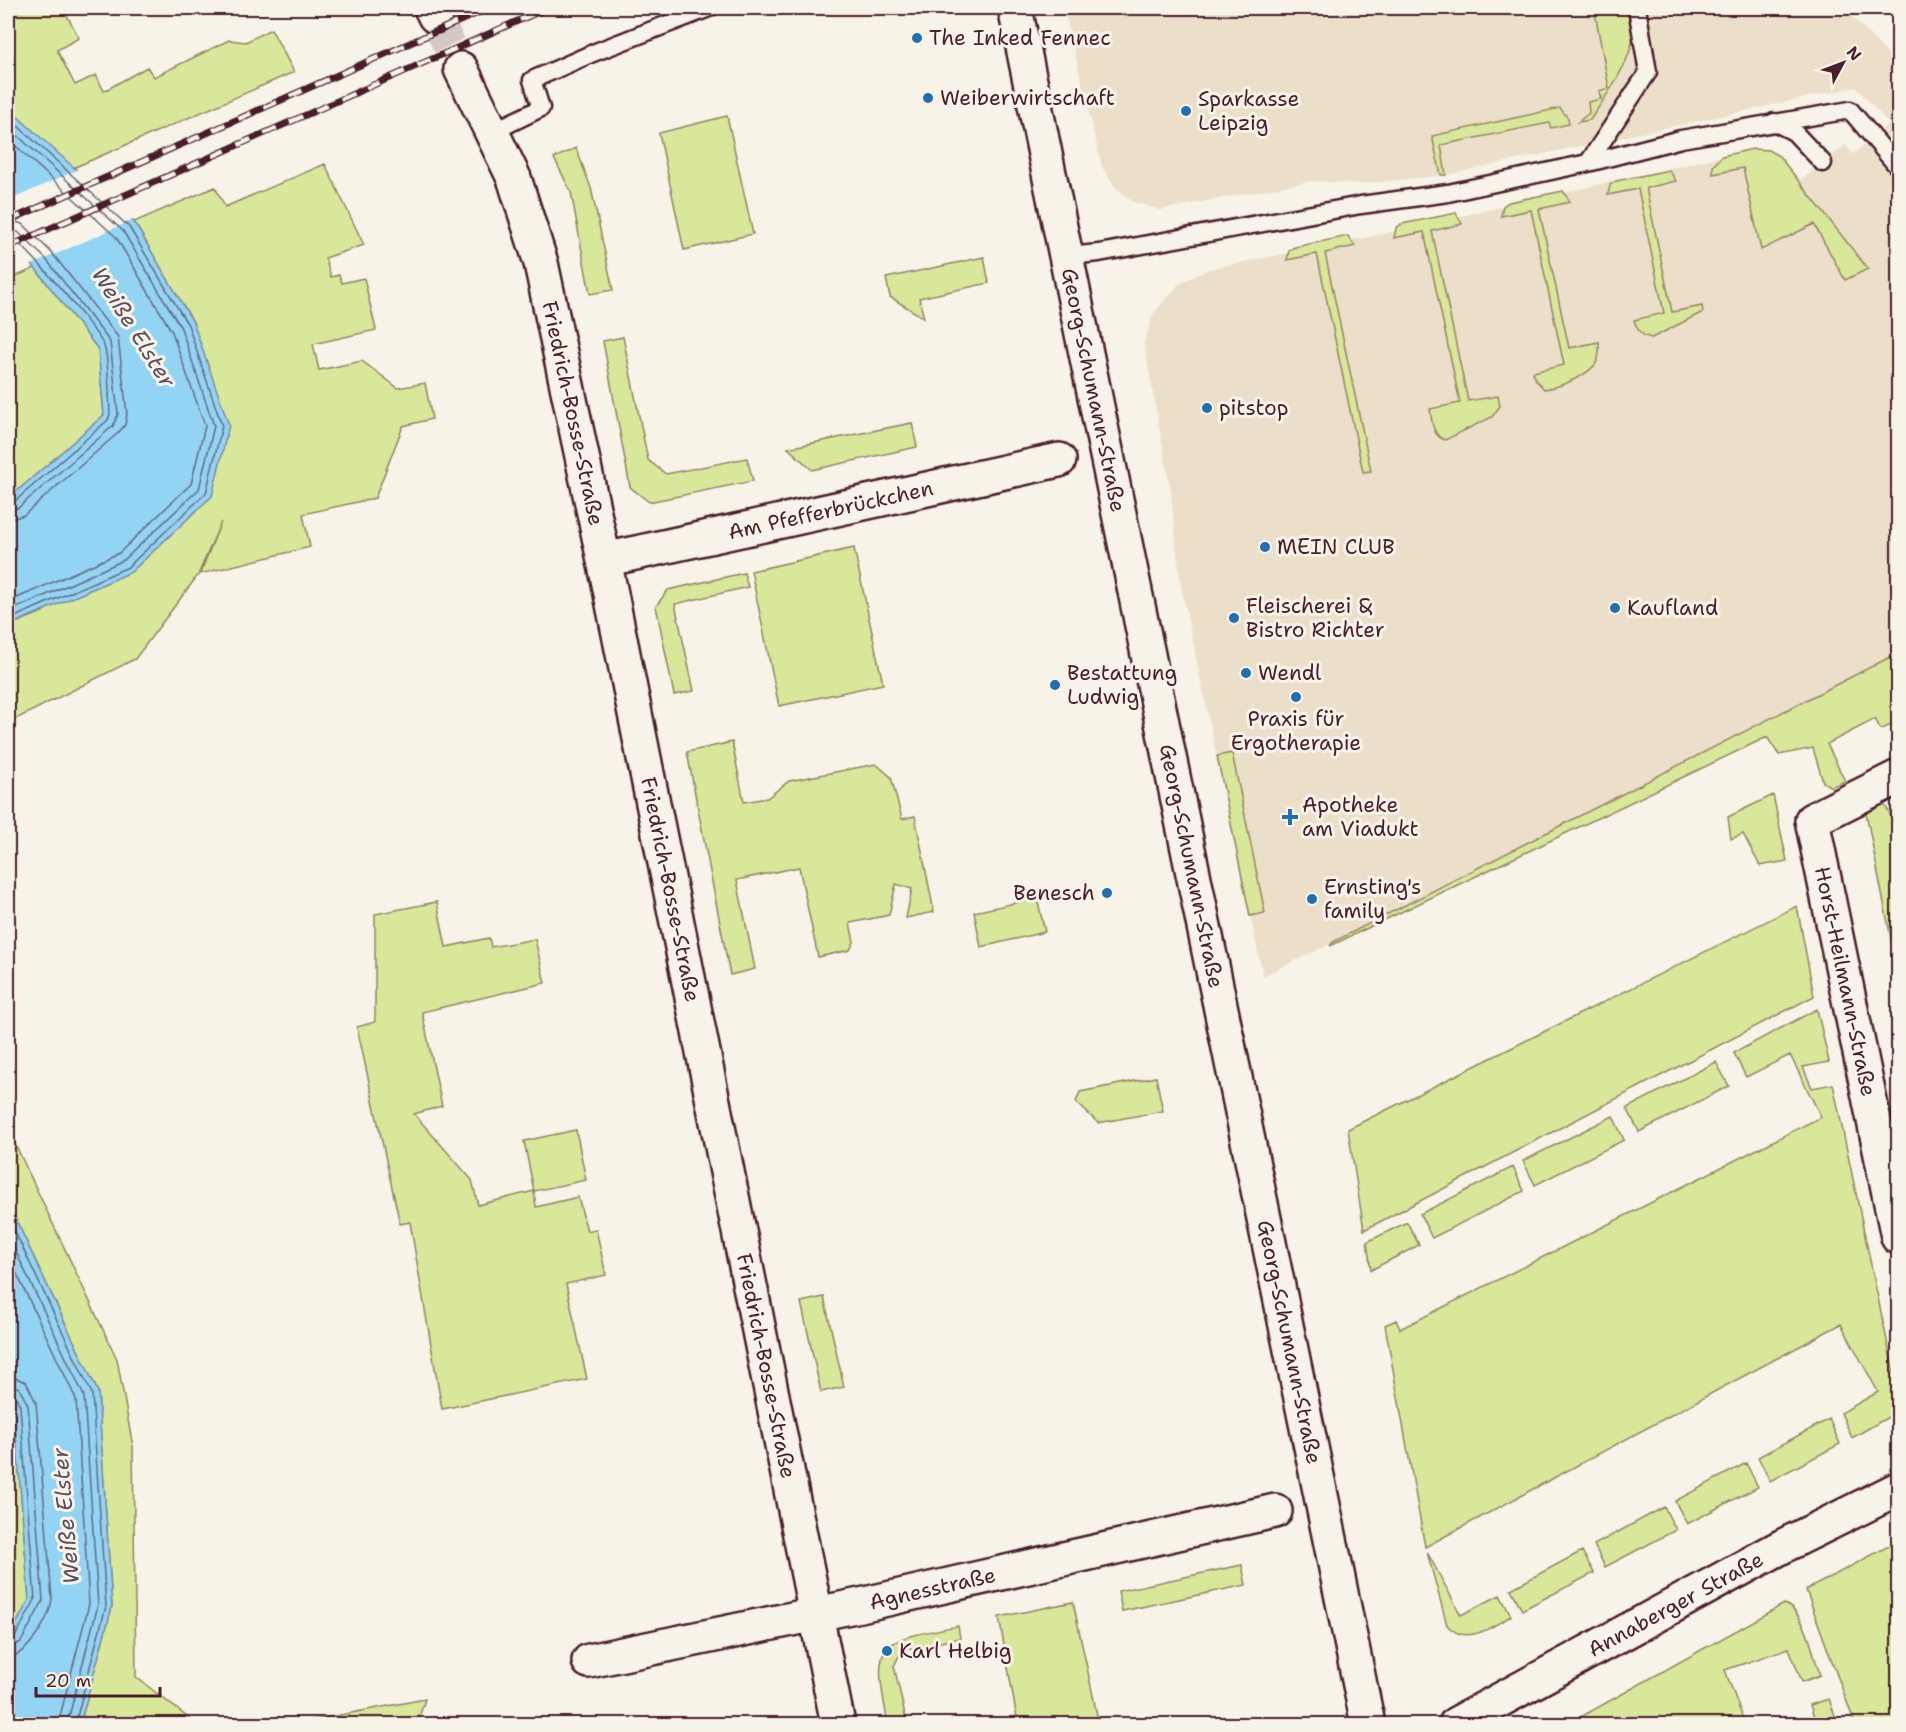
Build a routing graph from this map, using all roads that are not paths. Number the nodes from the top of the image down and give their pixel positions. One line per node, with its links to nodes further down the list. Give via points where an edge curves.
1 (709, 8): 6 (lane, via 532,80 541,108)
2 (1015, 8): 10 (street, Georg-Schumann-Straße)
3 (1637, 8): 8 (lane, via 1648,72)
4 (461, 69): 6 (street, Friedrich-Bosse-Straße)
5 (1773, 122): 7 (lane, via 1794,132); 8 (lane, via 1681,139); 9 (lane, via 1850,110)
6 (492, 132): 12 (street, Friedrich-Bosse-Straße, via 514,178 540,263)
7 (1823, 162)
8 (1587, 163): 10 (lane, via 1448,193)
9 (1899, 167)
10 (1068, 256): 20 (street, Georg-Schumann-Straße)
11 (1059, 460): 12 (street, Am Pfefferbrückchen)
12 (604, 560): 17 (street, Friedrich-Bosse-Straße)
13 (1899, 777): 14 (street, Horst-Heilmann-Straße, via 1812,820)
14 (1899, 1238)
15 (1899, 1489): 21 (street, Annaberger Straße, via 1772,1552)
16 (1275, 1510): 17 (street, Agnesstraße)
17 (816, 1614): 18 (street, Agnesstraße); 19 (street, Friedrich-Bosse-Straße)
18 (589, 1661)
19 (838, 1725)
20 (1368, 1725)
21 (1456, 1725)

